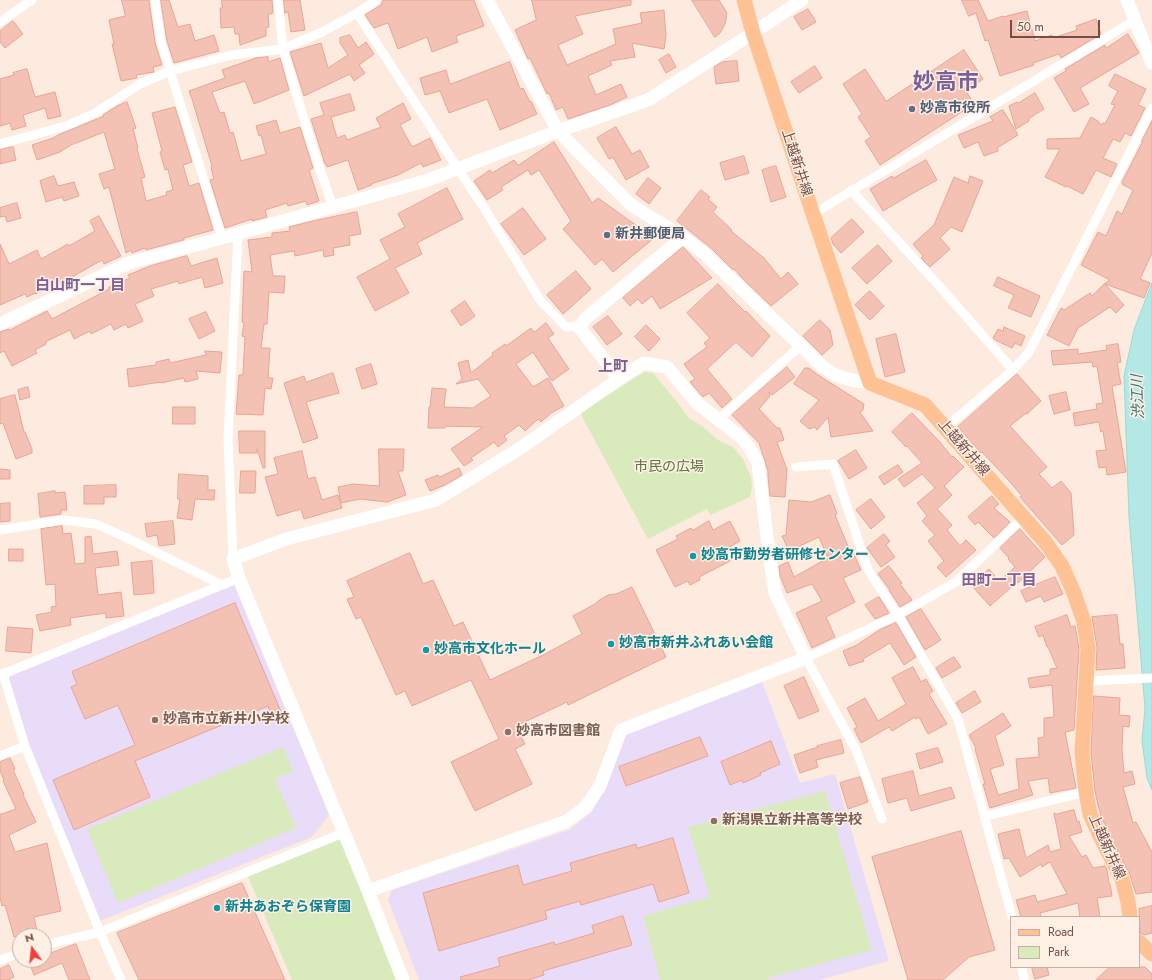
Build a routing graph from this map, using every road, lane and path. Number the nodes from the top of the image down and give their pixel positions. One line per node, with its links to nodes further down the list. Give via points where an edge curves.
1 (32, 0): 11 (street)
2 (156, 0): 15 (street, via 161,42)
3 (278, 0): 13 (street)
4 (378, 0): 9 (street)
5 (487, 0): 17 (street)
6 (744, 0): 12 (main road, 上越新井線)
7 (802, 0): 12 (street)
8 (1127, 0): 10 (street)
9 (357, 13): 13 (street); 19 (street)
10 (1135, 20): 14 (street); 20 (street)
11 (0, 22)
12 (754, 33): 17 (street, via 648,100); 22 (main road, 上越新井線)
13 (283, 49): 15 (street, via 232,55); 21 (street)
14 (1152, 63)
15 (170, 71): 18 (street, via 140,84 95,113 73,123); 24 (street)
16 (1152, 108): 29 (street, via 1029,352)
17 (558, 131): 19 (street); 25 (street, via 631,205)
18 (0, 144)
19 (458, 169): 21 (street); 27 (street, via 540,300 566,327)
20 (851, 190): 22 (street); 29 (street)
21 (333, 207): 23 (street)
22 (813, 214): 31 (main road, 上越新井線)
23 (238, 234): 24 (street); 37 (street, via 228,439)
24 (222, 238): 26 (street, via 129,263)
25 (683, 238): 27 (street, via 586,318); 28 (street, via 705,254)
26 (0, 324)
27 (579, 327): 30 (street)
28 (800, 346): 31 (street, via 823,367 836,374); 32 (street)
29 (1013, 370): 33 (street)
30 (619, 379): 32 (street, via 644,363 667,367 697,403); 37 (street, via 522,447 436,500 286,539)
31 (870, 383): 33 (main road, 上越新井線, via 925,405)
32 (718, 420): 41 (street, via 742,438 758,463 776,593)
33 (945, 428): 35 (main road, 上越新井線)
34 (796, 467): 40 (street, via 833,464 868,570)
35 (1024, 517): 40 (street, via 956,582); 44 (main road, 上越新井線, via 1062,566 1074,593 1084,622 1088,648)
36 (0, 530): 39 (street, via 62,520 96,524)
37 (233, 559): 38 (street)
38 (238, 578): 39 (street); 50 (street)
39 (222, 585): 42 (street)
40 (898, 615): 41 (street); 48 (street, via 958,719)
41 (806, 658): 49 (street, via 856,750); 51 (street, via 621,730 600,786 585,808 565,822)
42 (2, 674): 45 (street)
43 (1152, 678): 44 (street)
44 (1086, 681): 47 (main road, 上越新井線, via 1082,753)
45 (25, 746): 46 (street); 54 (street)
46 (0, 756)
47 (1086, 792): 48 (street); 53 (main road, 上越新井線, via 1090,814 1122,879)
48 (985, 816): 52 (street)
49 (882, 819)
50 (343, 833): 51 (street); 54 (street)
51 (368, 891): 62 (street)
52 (1012, 916)
53 (1130, 916)
54 (100, 932): 55 (street); 61 (street)
55 (52, 943)
56 (1140, 943): 57 (main road)
57 (1152, 954)
58 (12, 956): 59 (street)
59 (0, 960)
60 (1022, 968): 63 (street)
61 (119, 979)
62 (403, 980)
63 (1024, 980)

